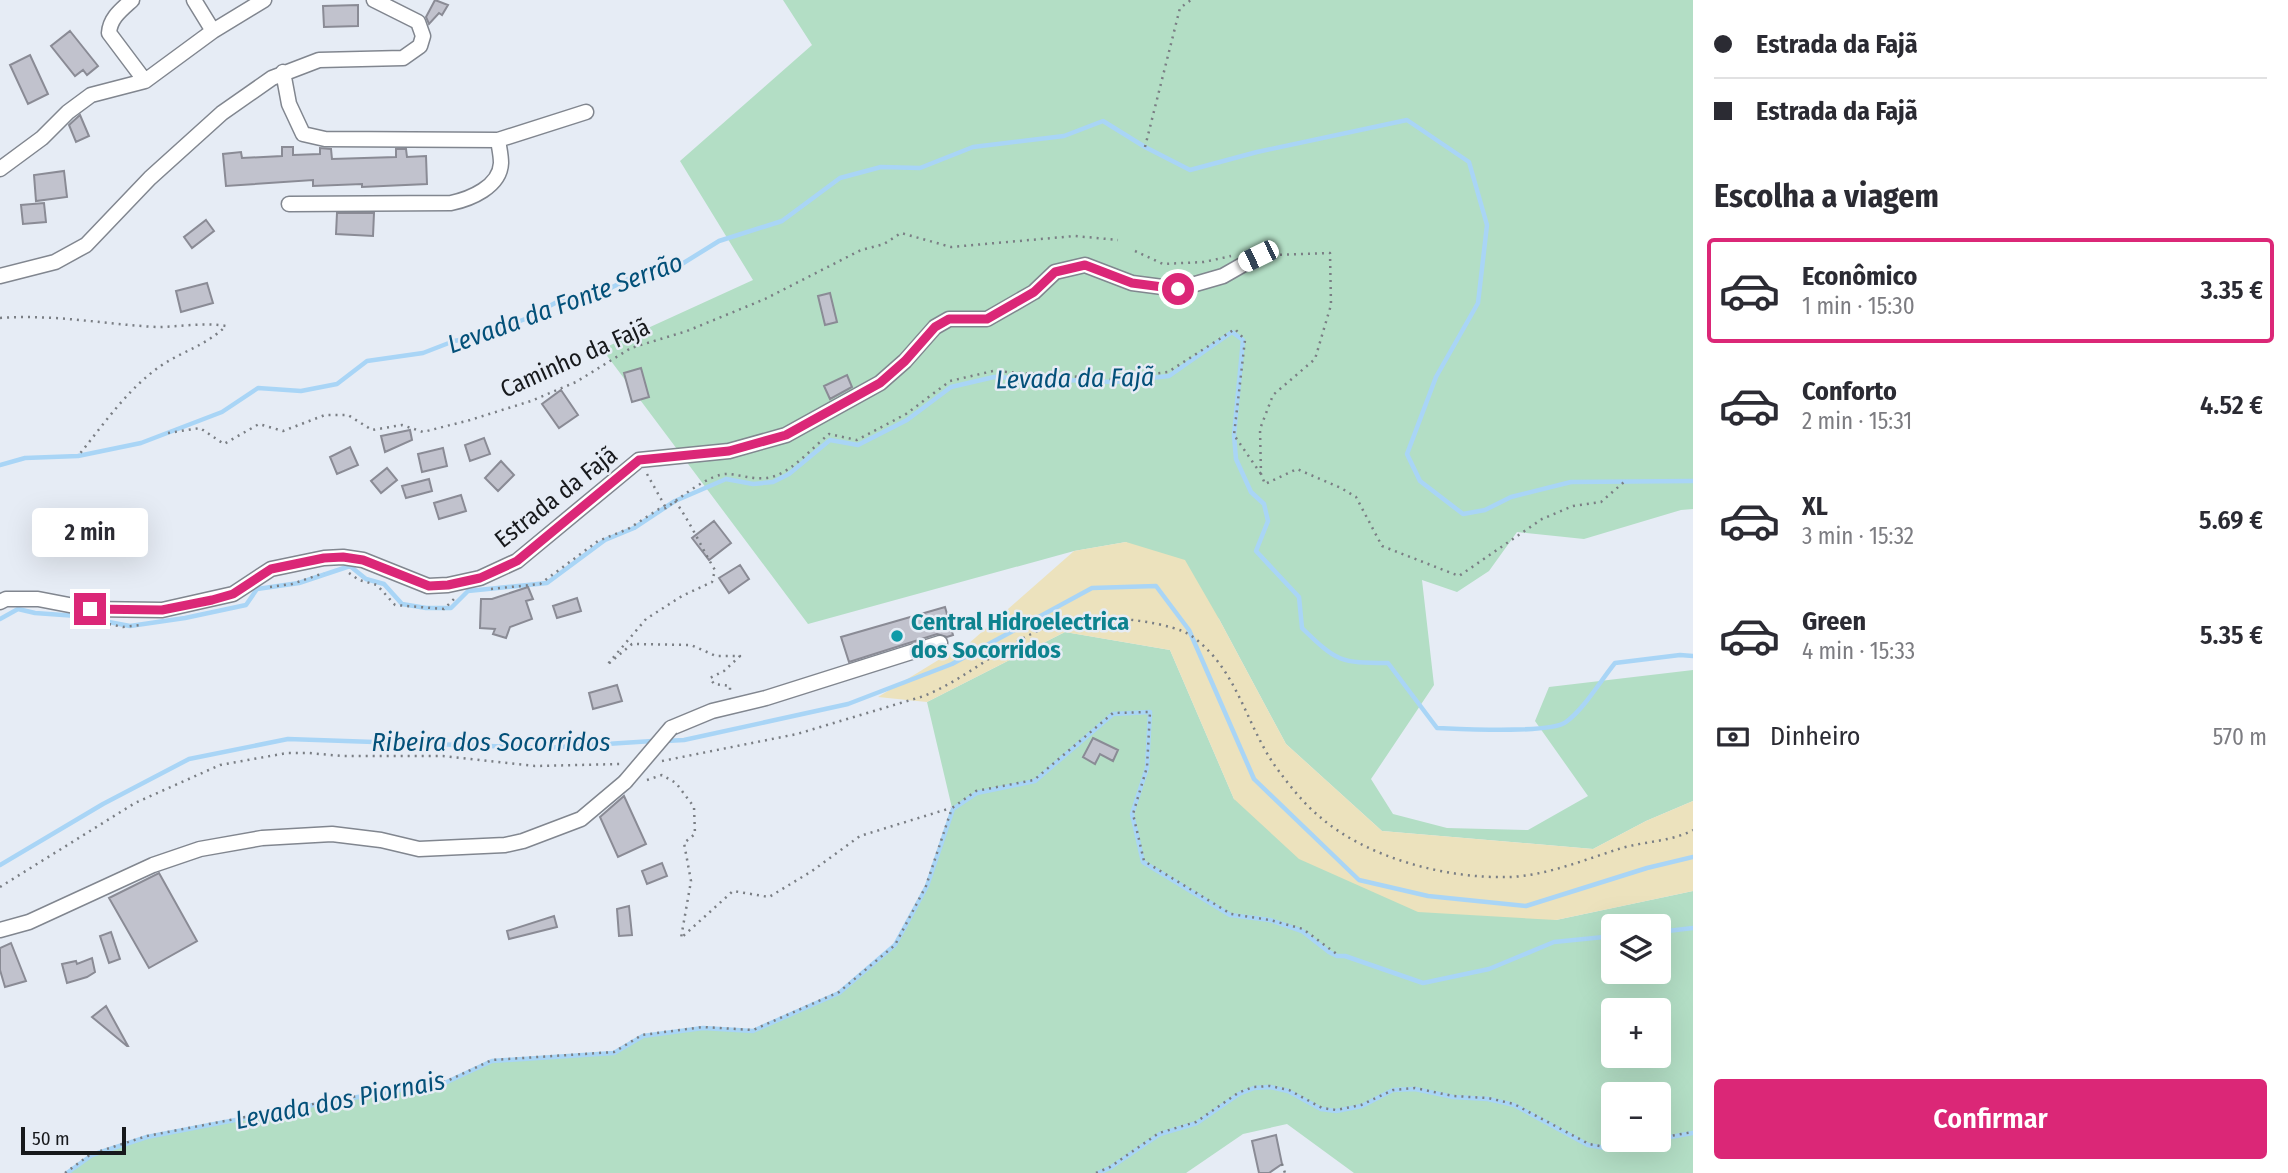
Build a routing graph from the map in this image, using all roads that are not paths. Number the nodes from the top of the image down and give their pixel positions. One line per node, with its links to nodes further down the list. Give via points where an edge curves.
1 (132, 0): 7 (street, via 109,24 109,33)
2 (194, 0): 5 (street)
3 (264, 0): 5 (street)
4 (374, 0): 6 (street, via 418,22 423,36 420,46 404,58 319,60)
5 (213, 31): 7 (street)
6 (283, 72): 9 (street, via 289,104 303,134 325,139); 13 (street, via 222,113 150,178 86,245 55,262)
7 (145, 81): 10 (street, via 91,95)
8 (586, 112): 9 (street)
9 (498, 140): 11 (street, via 501,166 490,185 471,199)
10 (0, 169)
11 (289, 204)
12 (1258, 256): 14 (street, Estrada da Fajã, via 1223,276 1178,289 1132,283 1085,265 1055,272 1034,292 987,319 949,319 935,327 880,383 786,435 729,451 639,460 517,561 480,578 429,586 363,560 343,557 271,569 233,594 162,610 90,609 38,599)
13 (0, 276)
14 (0, 602)
15 (940, 643): 16 (street, bridge, via 766,698 712,710 671,728 625,782 581,819 523,841 419,849 332,834 212,846 153,865 29,922)
16 (0, 930)

